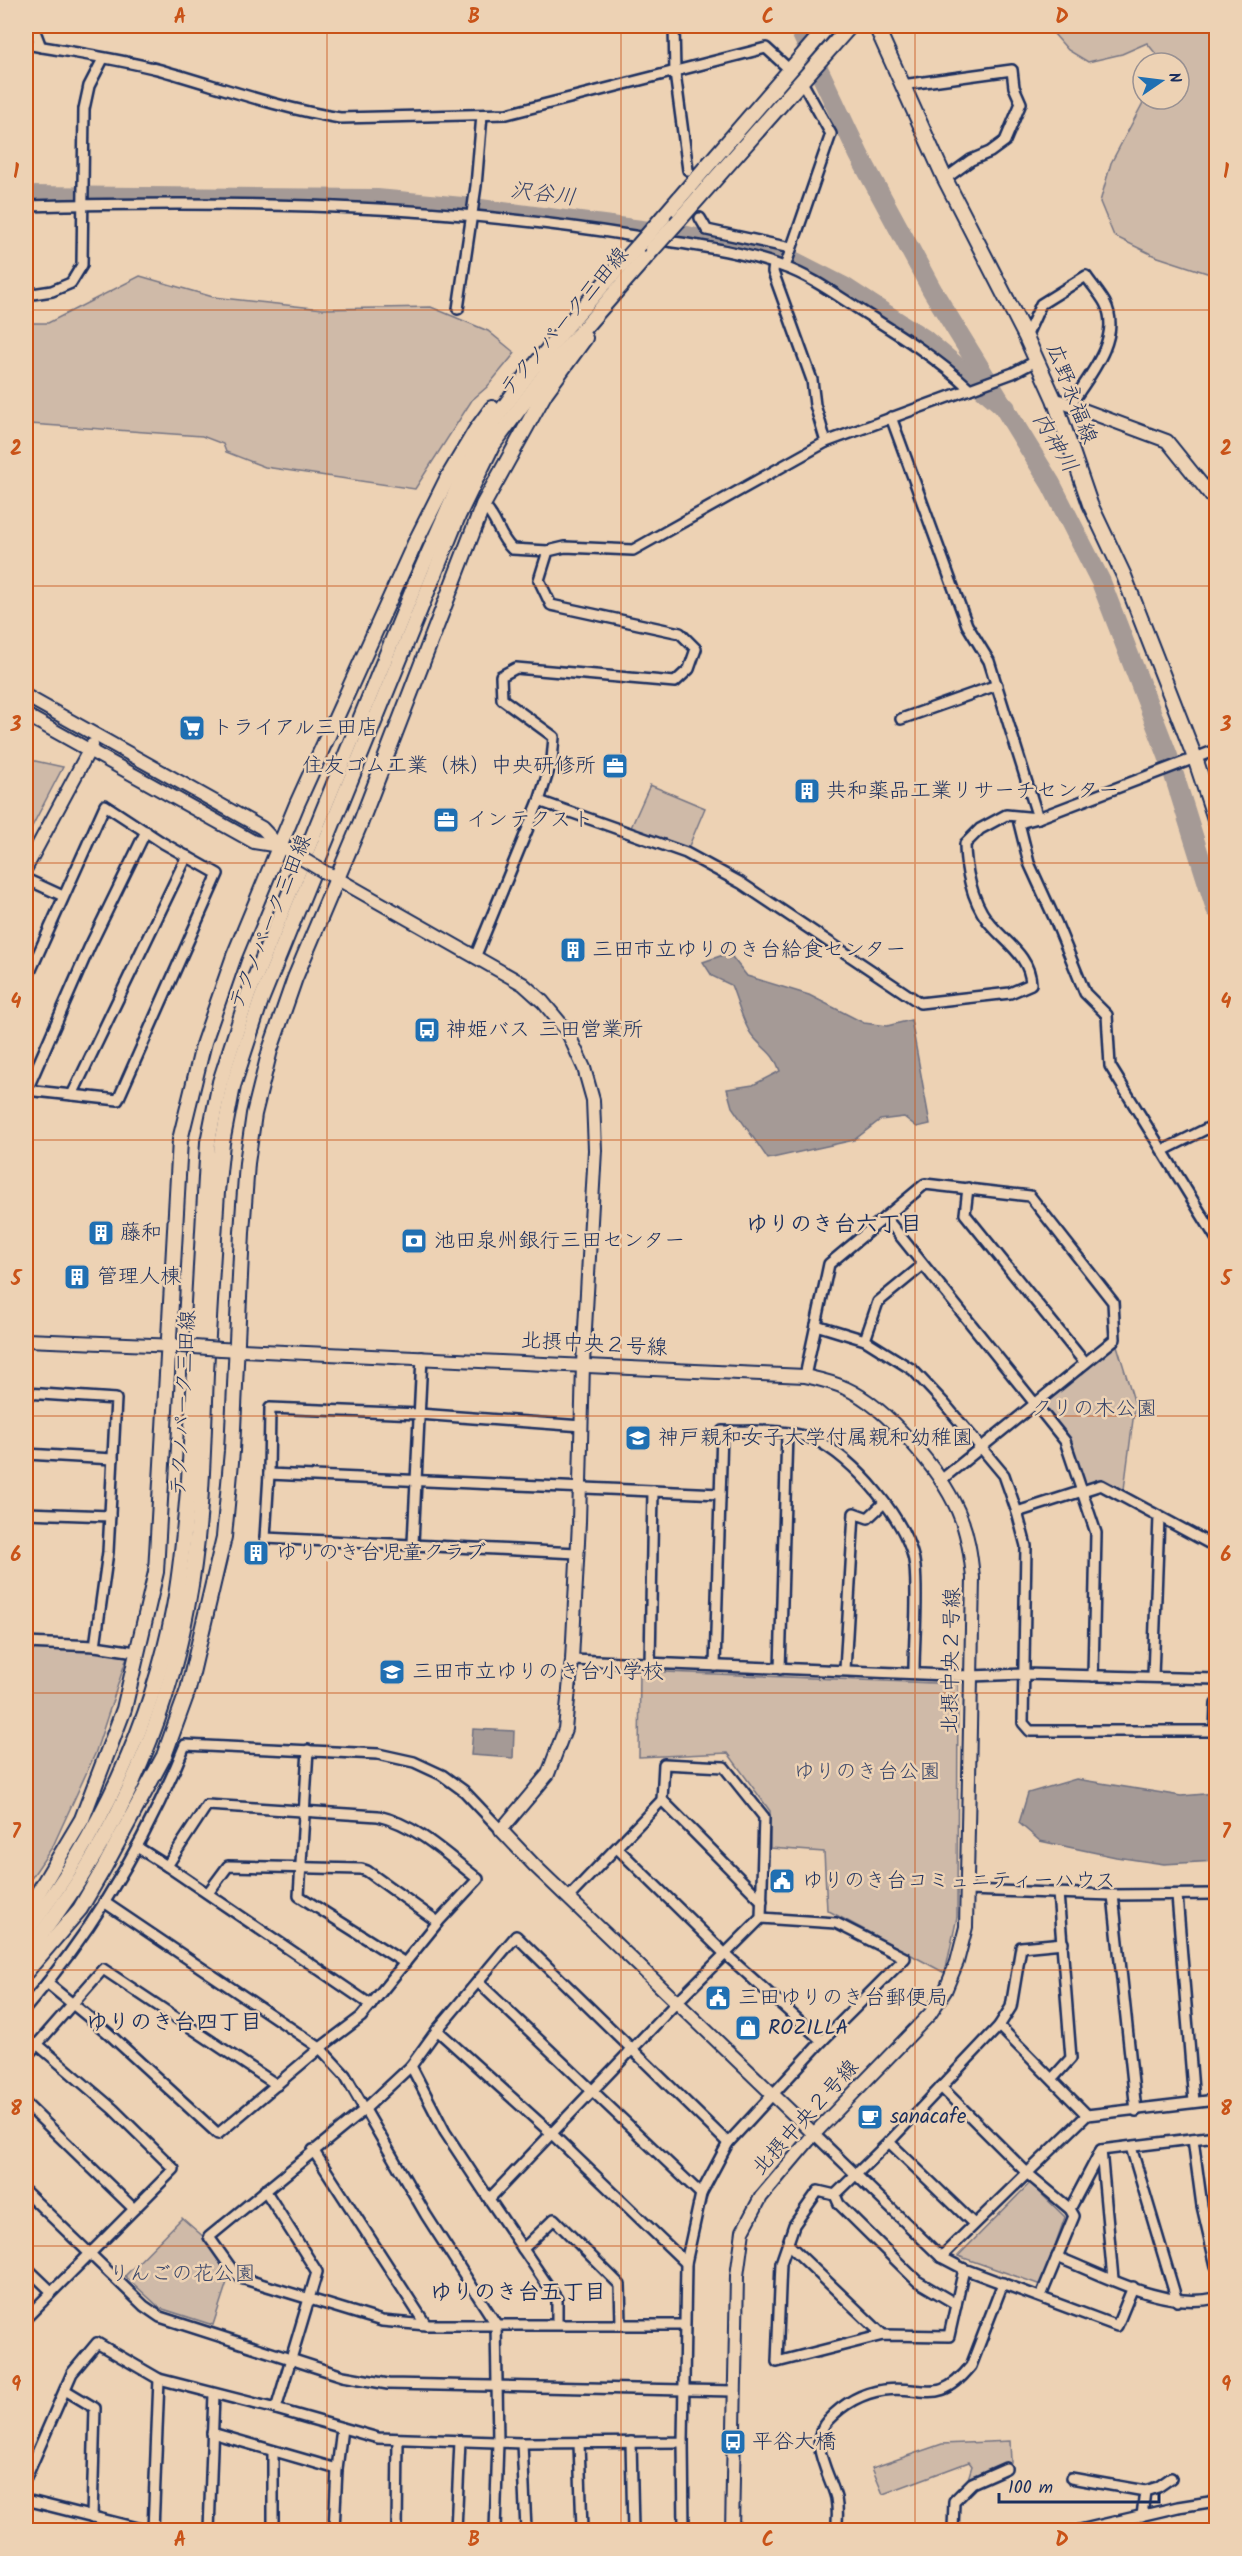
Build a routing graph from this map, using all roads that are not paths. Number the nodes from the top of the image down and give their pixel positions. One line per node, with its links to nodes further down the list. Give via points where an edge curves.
1 (33, 26): 7 (street)
2 (674, 26): 10 (street)
3 (827, 26): 9 (main road, テクノパーク三田線)
4 (850, 26): 11 (main road, テクノパーク三田線)
5 (876, 26): 12 (main road, 広野永福線)
6 (26, 44): 7 (street)
7 (41, 46): 8 (street)
8 (104, 59): 13 (street, via 339,118); 16 (street, via 89,86 84,109)
9 (794, 65): 10 (street, via 766,48); 26 (main road, テクノパーク三田線, bridge)
10 (675, 73): 13 (street, via 532,110); 14 (street)
11 (806, 77): 20 (street, via 831,134); 24 (main road, テクノパーク三田線, bridge)
12 (902, 85): 15 (main road, 広野永福線); 15 (street, via 1012,70 1021,103 1005,141)
13 (482, 115): 18 (street)
14 (688, 170)
15 (945, 179): 27 (main road, 広野永福線)
16 (82, 204): 17 (street); 18 (street, via 358,207); 23 (street, via 82,265 71,283)
17 (26, 206)
18 (472, 217): 21 (street, via 587,229 725,251); 25 (street)
19 (700, 218): 20 (street, via 707,230)
20 (791, 248): 22 (street)
21 (774, 264): 22 (street); 33 (street, via 773,272 812,380)
22 (785, 267): 29 (street, via 907,340)
23 (26, 295)
24 (608, 300): 35 (main road, via 545,393); 135 (main road, テクノパーク三田線, via 551,366 492,446 463,506 261,1000 233,1086 222,1143 198,1538 170,1680 120,1810 96,1853)
25 (458, 309)
26 (578, 313): 49 (main road, via 562,320 522,368 476,430 448,477 410,554); 132 (main road, テクノパーク三田線, via 493,422 460,480 233,1038 208,1142 189,1480 174,1607 157,1675 128,1757 85,1845)
27 (1026, 337): 28 (main road, 広野永福線); 31 (street, via 1041,304 1086,276 1106,305 1111,327 1103,351)
28 (1036, 361): 29 (street); 30 (main road, 広野永福線)
29 (970, 389): 32 (street)
30 (1054, 399): 31 (street); 44 (main road, 広野永福線, via 1090,504 1124,576)
31 (1070, 405): 34 (street, via 1167,441)
32 (891, 417): 33 (street); 37 (street, via 966,625 989,661)
33 (826, 441): 36 (street, via 633,550 566,547)
34 (1216, 502)
35 (483, 505): 36 (street, via 494,516 502,540 512,549); 52 (main road, via 406,709)
36 (548, 551): 45 (street, via 539,580 551,606 680,633 696,649 689,669 675,682 516,668 501,676 502,699 554,737 552,759)
37 (997, 685): 40 (street); 46 (street)
38 (26, 696): 41 (street)
39 (26, 715): 43 (street)
40 (901, 719)
41 (97, 737): 43 (street); 49 (street, via 262,828)
42 (1216, 750): 44 (street)
43 (89, 751): 49 (street, via 254,842); 51 (street)
44 (1192, 760): 46 (street); 47 (main road, 広野永福線)
45 (539, 801): 46 (street, via 686,853 741,883 920,1003 1010,993 1030,984 1024,960 977,904 965,844 980,829 1006,815); 55 (street)
46 (1038, 818): 60 (street, via 1019,823 1029,863 1085,993 1107,1015 1110,1066)
47 (1216, 822)
48 (146, 831): 50 (street); 54 (street, via 105,805); 57 (street)
49 (285, 849): 52 (street, bridge); 68 (main road, via 234,956 204,1042 180,1140)
50 (187, 856): 58 (street); 58 (street, via 218,874 118,1100)
51 (26, 868)
52 (332, 876): 55 (street); 69 (main road, via 270,1050 254,1114 242,1232)
53 (26, 879): 54 (street)
54 (63, 896): 56 (street)
55 (476, 955): 72 (street, via 523,984 549,1009 567,1031 585,1068 593,1100 595,1150)
56 (26, 981)
57 (26, 1090): 58 (street)
58 (72, 1095)
59 (1216, 1124): 60 (street)
60 (1164, 1150): 63 (street)
61 (968, 1188): 62 (street, via 925,1184); 71 (street, via 965,1214); 71 (street, via 1030,1196 1113,1302 1115,1339)
62 (885, 1217): 64 (street); 65 (street, via 829,1264)
63 (1216, 1238)
64 (923, 1265): 67 (street, via 878,1302); 75 (street)
65 (816, 1325): 67 (street); 73 (street)
66 (26, 1340): 68 (street)
67 (865, 1340): 79 (street, via 913,1371)
68 (174, 1346): 69 (street, 北摂中央２号線, bridge); 129 (main road, via 156,1572 124,1708 82,1819)
69 (238, 1350): 70 (street, 北摂中央２号線); 134 (main road, via 224,1537 188,1690 164,1756 128,1825 80,1909)
70 (423, 1357): 72 (street, 北摂中央２号線); 76 (street)
71 (1085, 1363): 75 (street)
72 (583, 1364): 73 (street, 北摂中央２号線); 77 (street)
73 (805, 1376): 84 (street, 北摂中央２号線, via 844,1387 864,1398 904,1434)
74 (26, 1394): 81 (street, via 116,1399)
75 (1036, 1402): 79 (street); 87 (street, via 1065,1441)
76 (419, 1414): 77 (street); 82 (street, via 270,1408); 83 (street)
77 (582, 1426): 85 (street)
78 (787, 1433): 88 (street, via 722,1431); 89 (street, via 812,1439 837,1452); 103 (street)
79 (980, 1447): 84 (street); 90 (street, via 1004,1475)
80 (26, 1454): 81 (street)
81 (113, 1459): 92 (street)
82 (269, 1474): 83 (street); 94 (street, via 266,1538)
83 (416, 1479): 85 (street); 94 (street)
84 (940, 1480): 107 (street, 北摂中央２号線, via 959,1512 969,1545 973,1578)
85 (580, 1488): 86 (street); 96 (street)
86 (653, 1491): 88 (street); 101 (street)
87 (1082, 1491): 90 (street); 93 (street, via 1101,1485); 108 (street, via 1096,1533)
88 (720, 1494): 102 (street)
89 (884, 1503): 104 (street, via 868,1518 854,1513); 105 (street, via 903,1530 915,1566)
90 (1017, 1512): 106 (street, via 1026,1546)
91 (26, 1513): 92 (street)
92 (110, 1516): 98 (street)
93 (1159, 1517): 95 (street); 109 (street)
94 (413, 1543): 96 (street)
95 (1216, 1547)
96 (578, 1553): 100 (street)
97 (26, 1643): 98 (street)
98 (95, 1646): 99 (street)
99 (129, 1651)
100 (572, 1660): 101 (street); 115 (street, via 565,1729 557,1755 538,1789)
101 (650, 1664): 102 (street)
102 (715, 1666): 103 (street)
103 (780, 1669): 104 (street)
104 (845, 1670): 105 (street)
105 (914, 1672): 107 (street)
106 (1024, 1674): 107 (street); 108 (street); 111 (street, via 1023,1723 1030,1731 1215,1731)
107 (971, 1676): 120 (street, 北摂中央２号線)
108 (1093, 1676): 109 (street)
109 (1153, 1676): 110 (street)
110 (1216, 1679)
111 (1216, 1704)
112 (308, 1750): 114 (street); 115 (street, via 378,1754 414,1762 464,1791); 116 (street, via 185,1745 162,1801)
113 (662, 1800): 117 (street); 127 (street); 127 (street, via 664,1764 724,1767 764,1817)
114 (304, 1810): 118 (street, via 207,1805); 119 (street); 131 (street, via 399,1821 478,1879)
115 (501, 1830): 126 (street)
116 (137, 1847): 118 (street); 128 (street)
117 (617, 1848): 126 (street); 136 (street)
118 (167, 1866): 121 (street)
119 (301, 1868): 121 (street, via 228,1866); 131 (street, via 367,1871); 137 (street, via 299,1896)
120 (967, 1890): 122 (street); 166 (street, 北摂中央２号線, via 966,1927 945,1991 930,2014)
121 (208, 1893): 144 (street)
122 (1058, 1893): 124 (street); 133 (street)
123 (1216, 1894): 125 (street)
124 (1113, 1895): 125 (street); 163 (street)
125 (1177, 1896): 160 (street)
126 (568, 1898): 142 (street)
127 (762, 1901): 130 (street)
128 (104, 1902): 141 (street); 150 (street)
129 (26, 1913)
130 (761, 1918): 136 (street); 148 (street, via 836,1923 905,1958)
131 (438, 1922): 137 (street)
132 (26, 1932)
133 (1063, 1943): 146 (street, via 1022,1947 1011,2007); 154 (street, via 1071,2058)
134 (45, 1952): 138 (main road); 139 (main road)
135 (26, 1953)
136 (724, 1953): 142 (street); 148 (street)
137 (405, 1963): 144 (street)
138 (26, 1972)
139 (26, 1981)
140 (478, 1982): 147 (street); 151 (street, via 516,1936); 157 (street)
141 (47, 1983): 143 (street); 145 (street)
142 (678, 2001): 151 (street); 158 (street)
143 (74, 2005): 149 (street); 155 (street, via 103,1969); 155 (street, via 218,2134)
144 (371, 2005): 150 (street)
145 (26, 2008)
146 (999, 2026): 154 (street); 156 (street)
147 (437, 2030): 153 (street); 165 (street)
148 (822, 2041): 158 (street)
149 (38, 2044): 152 (street); 181 (street, via 174,2169)
150 (320, 2048): 155 (street); 162 (street, via 345,2075)
151 (632, 2048): 157 (street); 170 (street)
152 (26, 2057)
153 (411, 2066): 162 (street); 180 (street, via 445,2132)
154 (1053, 2078): 164 (street)
155 (277, 2085)
156 (940, 2087): 169 (street); 175 (street)
157 (592, 2091): 165 (street); 178 (street)
158 (772, 2094): 166 (street); 170 (street)
159 (1216, 2100): 160 (street)
160 (1194, 2102): 163 (street)
161 (26, 2104): 181 (street)
162 (364, 2110): 172 (street); 203 (street)
163 (1136, 2111): 164 (street)
164 (1088, 2115): 175 (street)
165 (551, 2133): 180 (street); 189 (street)
166 (814, 2134): 174 (street); 214 (street, 北摂中央２号線, via 761,2197 743,2231 737,2276)
167 (1216, 2136): 168 (street)
168 (1193, 2139): 171 (street); 190 (street, via 1202,2206)
169 (889, 2142): 174 (street); 183 (street)
170 (728, 2143): 178 (street)
171 (1131, 2147): 173 (street); 200 (street)
172 (313, 2150): 176 (street); 206 (street)
173 (1101, 2150): 182 (street); 193 (street)
174 (855, 2174): 179 (street); 187 (street)
175 (1028, 2174): 182 (street); 183 (street)
176 (265, 2190): 199 (street, via 317,2272); 199 (street, via 209,2237 241,2278)
177 (26, 2192): 186 (street)
178 (701, 2194): 189 (street)
179 (835, 2195): 184 (street, via 818,2191 794,2225); 201 (street, via 839,2204 916,2282)
180 (489, 2199): 185 (street)
181 (134, 2209): 186 (street)
182 (1070, 2209): 188 (street, via 1074,2216)
183 (974, 2224): 187 (street)
184 (788, 2244): 208 (street); 208 (street, via 781,2263 777,2362)
185 (523, 2249): 204 (street, via 557,2299); 205 (street, via 554,2219 620,2285)
186 (88, 2254): 196 (street); 209 (street, via 160,2317)
187 (941, 2257): 192 (street)
188 (1057, 2257): 193 (street); 197 (street)
189 (686, 2263): 207 (street)
190 (1216, 2266)
191 (26, 2267): 196 (street)
192 (964, 2269): 194 (street); 201 (street)
193 (1113, 2279): 195 (street)
194 (1003, 2283): 197 (street); 250 (street, via 972,2366 963,2376 935,2393 885,2390 868,2394 850,2401 823,2425 819,2449 836,2497)
195 (1133, 2287): 197 (street, via 1117,2326); 200 (street)
196 (51, 2291): 202 (street)
197 (1041, 2296)
198 (1216, 2298): 200 (street)
199 (309, 2299): 206 (street, via 382,2321); 209 (street)
200 (1177, 2301)
201 (956, 2304): 208 (street, via 949,2336)
202 (26, 2318)
203 (496, 2324): 204 (street); 206 (street); 211 (street)
204 (557, 2324): 205 (street)
205 (621, 2324): 207 (street)
206 (426, 2325)
207 (683, 2325): 213 (street)
208 (883, 2335)
209 (290, 2358): 211 (street, via 343,2376 388,2384); 216 (street)
210 (159, 2379): 212 (street, via 97,2343 72,2373); 215 (street); 238 (street)
211 (498, 2387): 213 (street); 221 (street)
212 (65, 2390): 229 (street); 236 (street, via 95,2408)
213 (683, 2391): 214 (street); 224 (street)
214 (734, 2391): 249 (street, 北摂中央２号線)
215 (214, 2394): 216 (street); 218 (street)
216 (276, 2409): 217 (street)
217 (342, 2428): 219 (street); 228 (street)
218 (212, 2433): 226 (street); 239 (street)
219 (398, 2439): 220 (street); 242 (street)
220 (460, 2441): 221 (street); 243 (street)
221 (498, 2442): 225 (street); 244 (street)
222 (579, 2442): 223 (street); 225 (street); 246 (street)
223 (631, 2442): 224 (street); 247 (street)
224 (683, 2442): 248 (street)
225 (522, 2443): 245 (street)
226 (273, 2451): 228 (street); 240 (street)
227 (1005, 2468): 251 (street, via 972,2484 954,2501)
228 (337, 2469): 241 (street)
229 (26, 2478)
230 (1071, 2478): 232 (street)
231 (1171, 2478): 232 (street)
232 (1145, 2491): 235 (street)
233 (26, 2500): 236 (street)
234 (1216, 2501): 235 (street)
235 (1142, 2516): 252 (street)
236 (92, 2517): 237 (street)
237 (145, 2530)
238 (153, 2530)
239 (209, 2530)
240 (273, 2530)
241 (334, 2530)
242 (397, 2530)
243 (456, 2530)
244 (495, 2530)
245 (526, 2530)
246 (582, 2530)
247 (633, 2530)
248 (684, 2530)
249 (732, 2530)
250 (836, 2530)
251 (953, 2530)
252 (1080, 2530)

